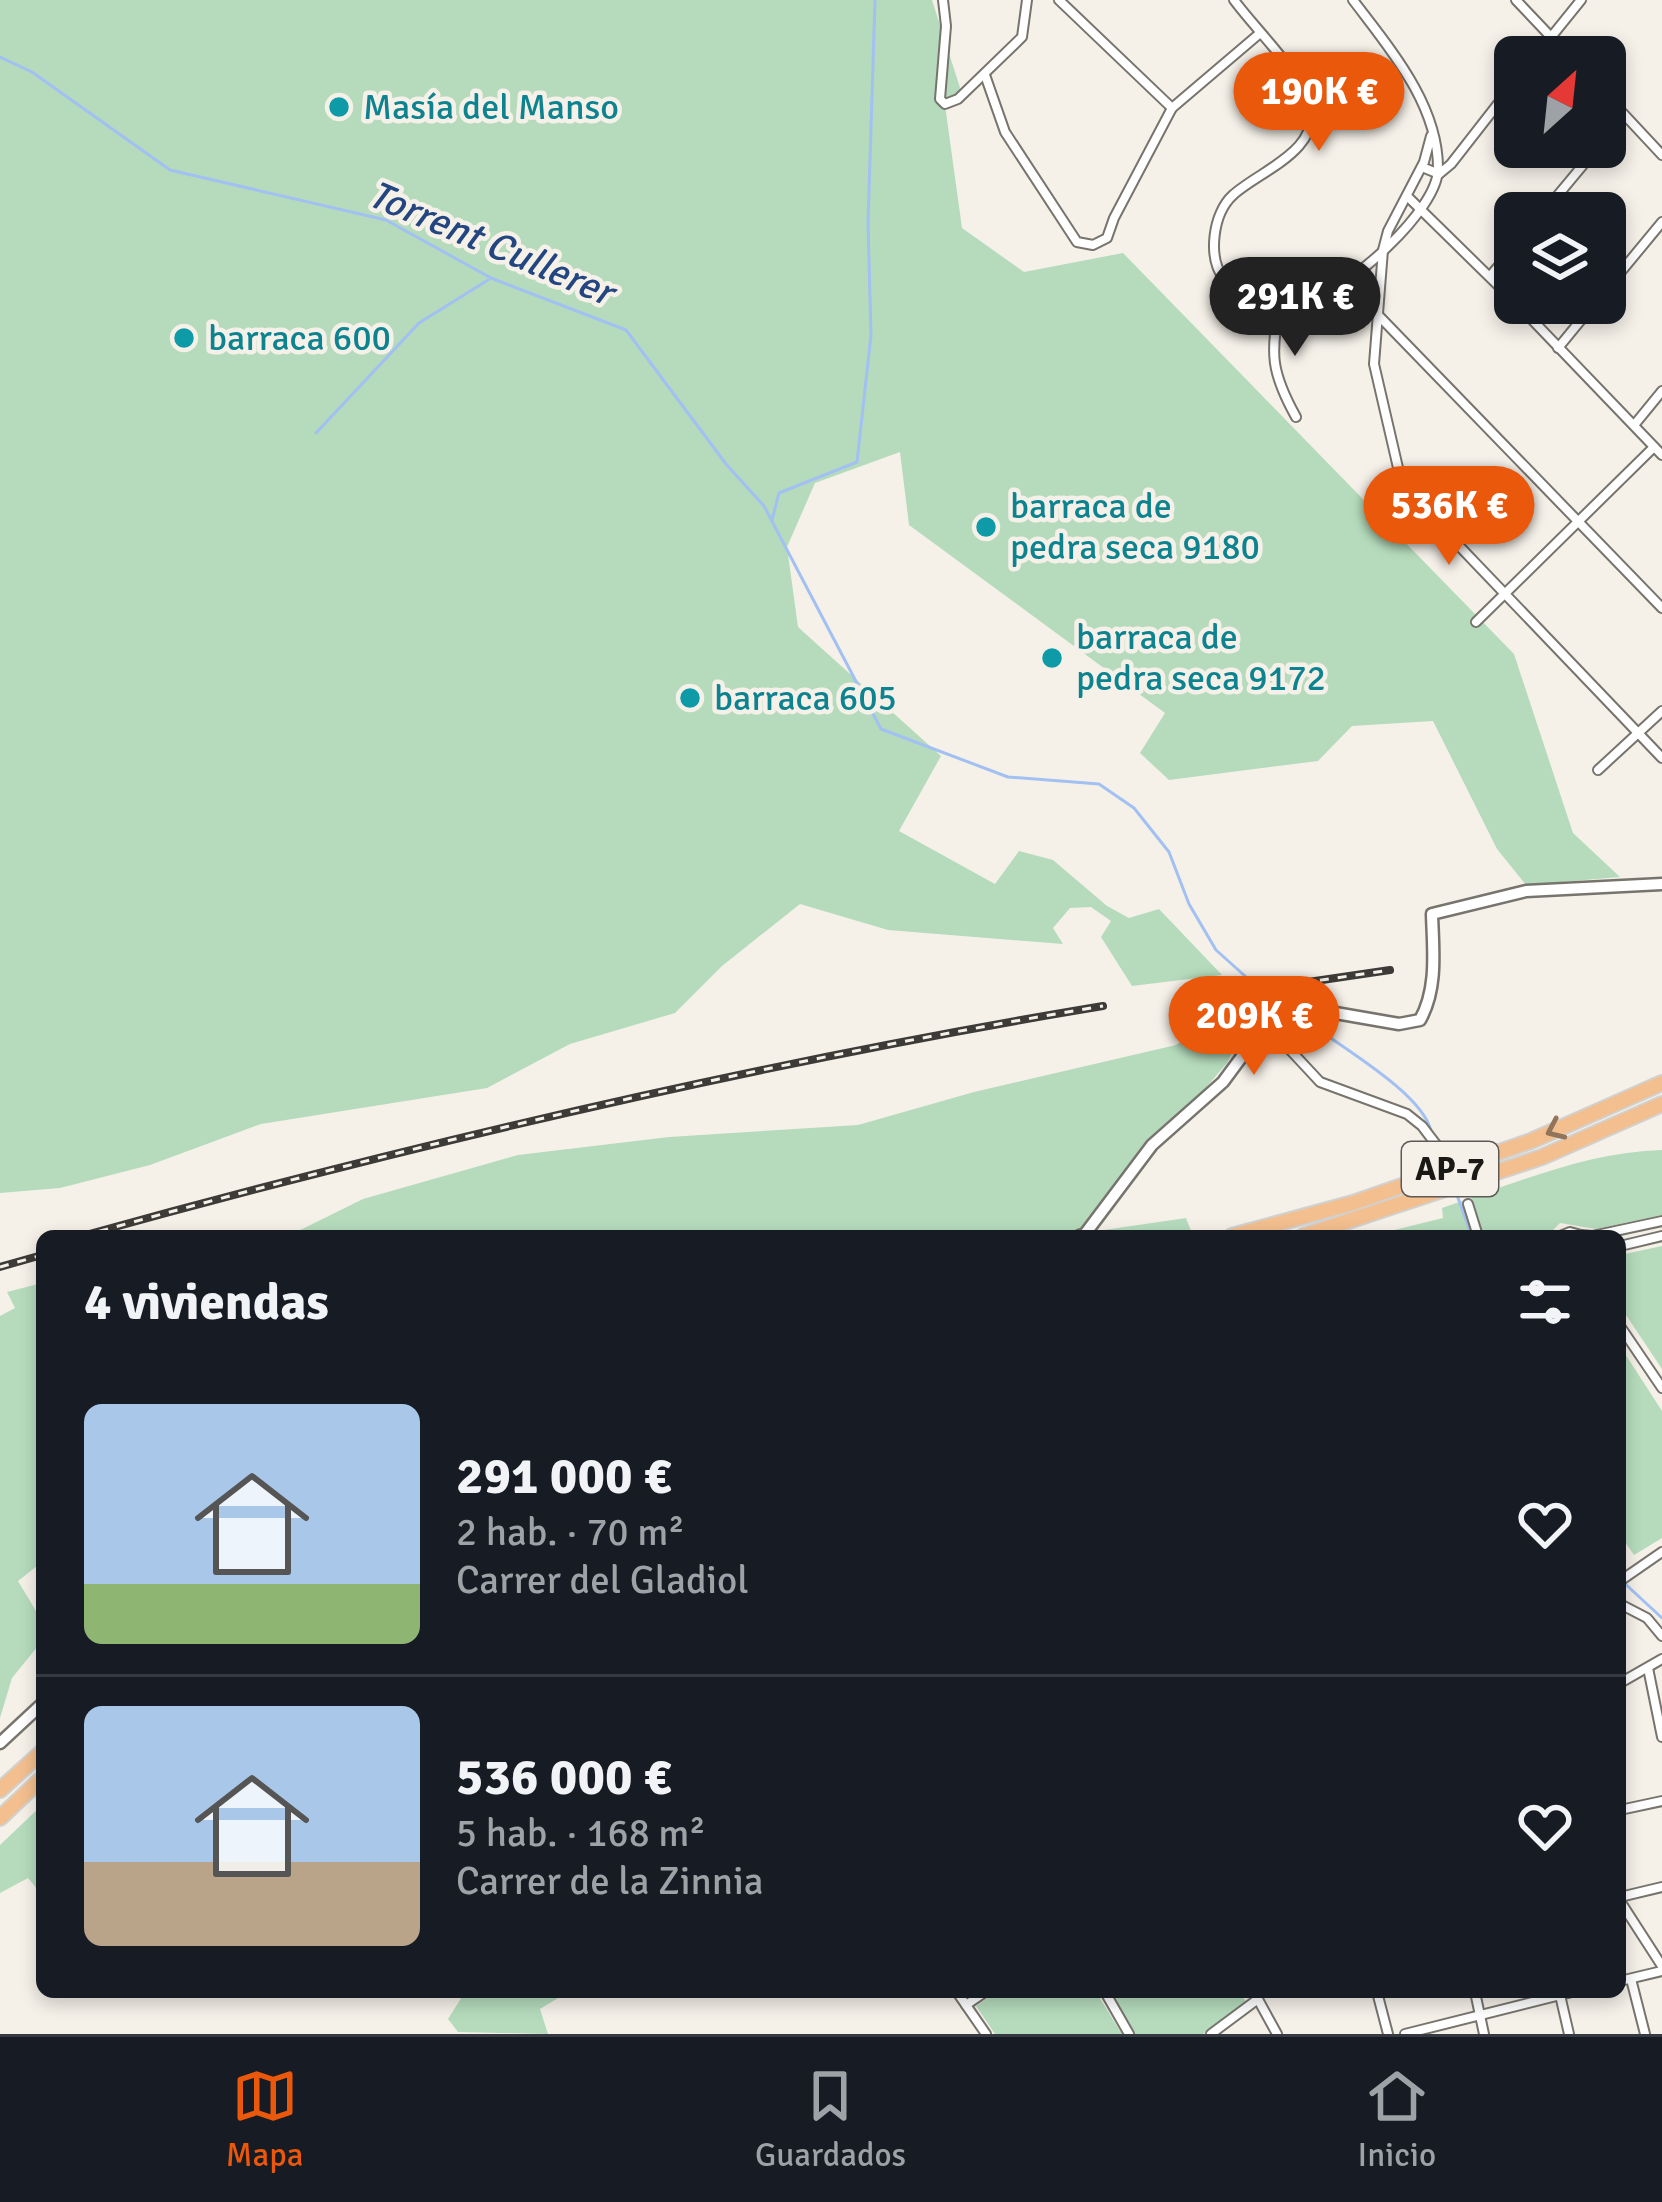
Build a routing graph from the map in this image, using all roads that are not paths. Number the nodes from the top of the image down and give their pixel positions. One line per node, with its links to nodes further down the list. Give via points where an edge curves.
1 (943, 0): 10 (street, via 940,99 958,98)
2 (1027, 0): 10 (street, via 1022,37)
3 (1059, 0): 12 (street)
4 (1234, 0): 8 (street)
5 (1353, 0): 14 (street, via 1414,86)
6 (1516, 0): 9 (street)
7 (1581, 0): 9 (street)
8 (1259, 34): 12 (street); 28 (street, via 1297,79 1311,107 1309,130 1298,148 1230,197 1214,256 1242,295)
9 (1551, 36)
10 (985, 75): 12 (street, via 1005,132 1077,242 1093,245 1107,238)
11 (1494, 107): 18 (street)
12 (1172, 108)
13 (1626, 118): 15 (street)
14 (1431, 135): 16 (street); 18 (street)
15 (1662, 155)
16 (1422, 167): 18 (street); 20 (street)
17 (1580, 168): 19 (street)
18 (1439, 174): 21 (street)
19 (1560, 192)
20 (1408, 198): 21 (street); 23 (street)
21 (1423, 210): 23 (street); 26 (street)
22 (1662, 222): 24 (street)
23 (1382, 250): 28 (street, via 1308,302); 29 (street)
24 (1626, 266)
25 (1494, 272): 26 (street)
26 (1491, 275): 27 (street)
27 (1494, 278)
28 (1280, 304): 36 (street, via 1276,380)
29 (1379, 316): 32 (street); 33 (street)
30 (1534, 324): 34 (street)
31 (1578, 324): 34 (street)
32 (1394, 331): 33 (street); 39 (street)
33 (1376, 341): 40 (street, via 1399,472)
34 (1557, 349): 37 (street)
35 (1662, 391): 37 (street)
36 (1296, 417)
37 (1635, 424): 38 (street)
38 (1658, 451): 39 (street)
39 (1579, 522): 40 (street); 41 (street)
40 (1504, 593): 42 (street); 44 (street)
41 (1662, 608)
42 (1477, 622)
43 (1662, 711): 44 (street)
44 (1639, 733): 45 (street); 46 (street)
45 (1662, 758)
46 (1598, 770)
47 (1662, 884): 48 (street, via 1526,891 1432,914 1433,977 1420,1020 1302,1011)
48 (1266, 1024): 51 (street, via 1320,1082 1407,1114); 54 (street, via 1223,1082 1152,1145)
49 (1662, 1083): 55 (highway, AP-7, one-way to 55, via 1531,1141)
50 (1662, 1104): 56 (highway, AP-7, via 1542,1157)
51 (1438, 1147)
52 (1468, 1204): 57 (street)
53 (1662, 1221): 58 (street)
54 (1088, 1230)
55 (1254, 1230)
56 (1321, 1230)
57 (1476, 1230)
58 (1620, 1230)
59 (1662, 1236): 60 (street)
60 (1626, 1245)
61 (1626, 1335): 62 (street)
62 (1662, 1388)
63 (1662, 1552): 64 (street)
64 (1626, 1577)
65 (1626, 1607): 66 (street)
66 (1662, 1636)
67 (1662, 1659): 68 (street)
68 (1648, 1668): 69 (street); 71 (street)
69 (1626, 1681)
70 (36, 1709): 72 (street)
71 (1662, 1737)
72 (0, 1743)
73 (36, 1757): 75 (highway)
74 (36, 1784): 78 (highway)
75 (0, 1790)
76 (1662, 1801): 77 (street)
77 (1626, 1809)
78 (0, 1818)
79 (1662, 1887): 80 (street)
80 (1626, 1897)
81 (1626, 1909): 82 (street)
82 (1662, 1969): 83 (street)
83 (1626, 1980)
84 (1626, 1983): 104 (street)
85 (961, 1998): 94 (street)
86 (976, 1998): 94 (street)
87 (1109, 1998): 97 (street)
88 (1254, 1998): 98 (street)
89 (1257, 1998): 99 (street)
90 (1379, 1998): 100 (street)
91 (1475, 1998): 95 (street)
92 (1541, 1998): 95 (street)
93 (1561, 1998): 103 (street)
94 (966, 2005): 96 (street)
95 (1479, 2014): 101 (street); 102 (street)
96 (986, 2034)
97 (1130, 2034)
98 (1211, 2034)
99 (1277, 2034)
100 (1388, 2034)
101 (1406, 2034)
102 (1484, 2034)
103 (1569, 2034)
104 (1645, 2034)

